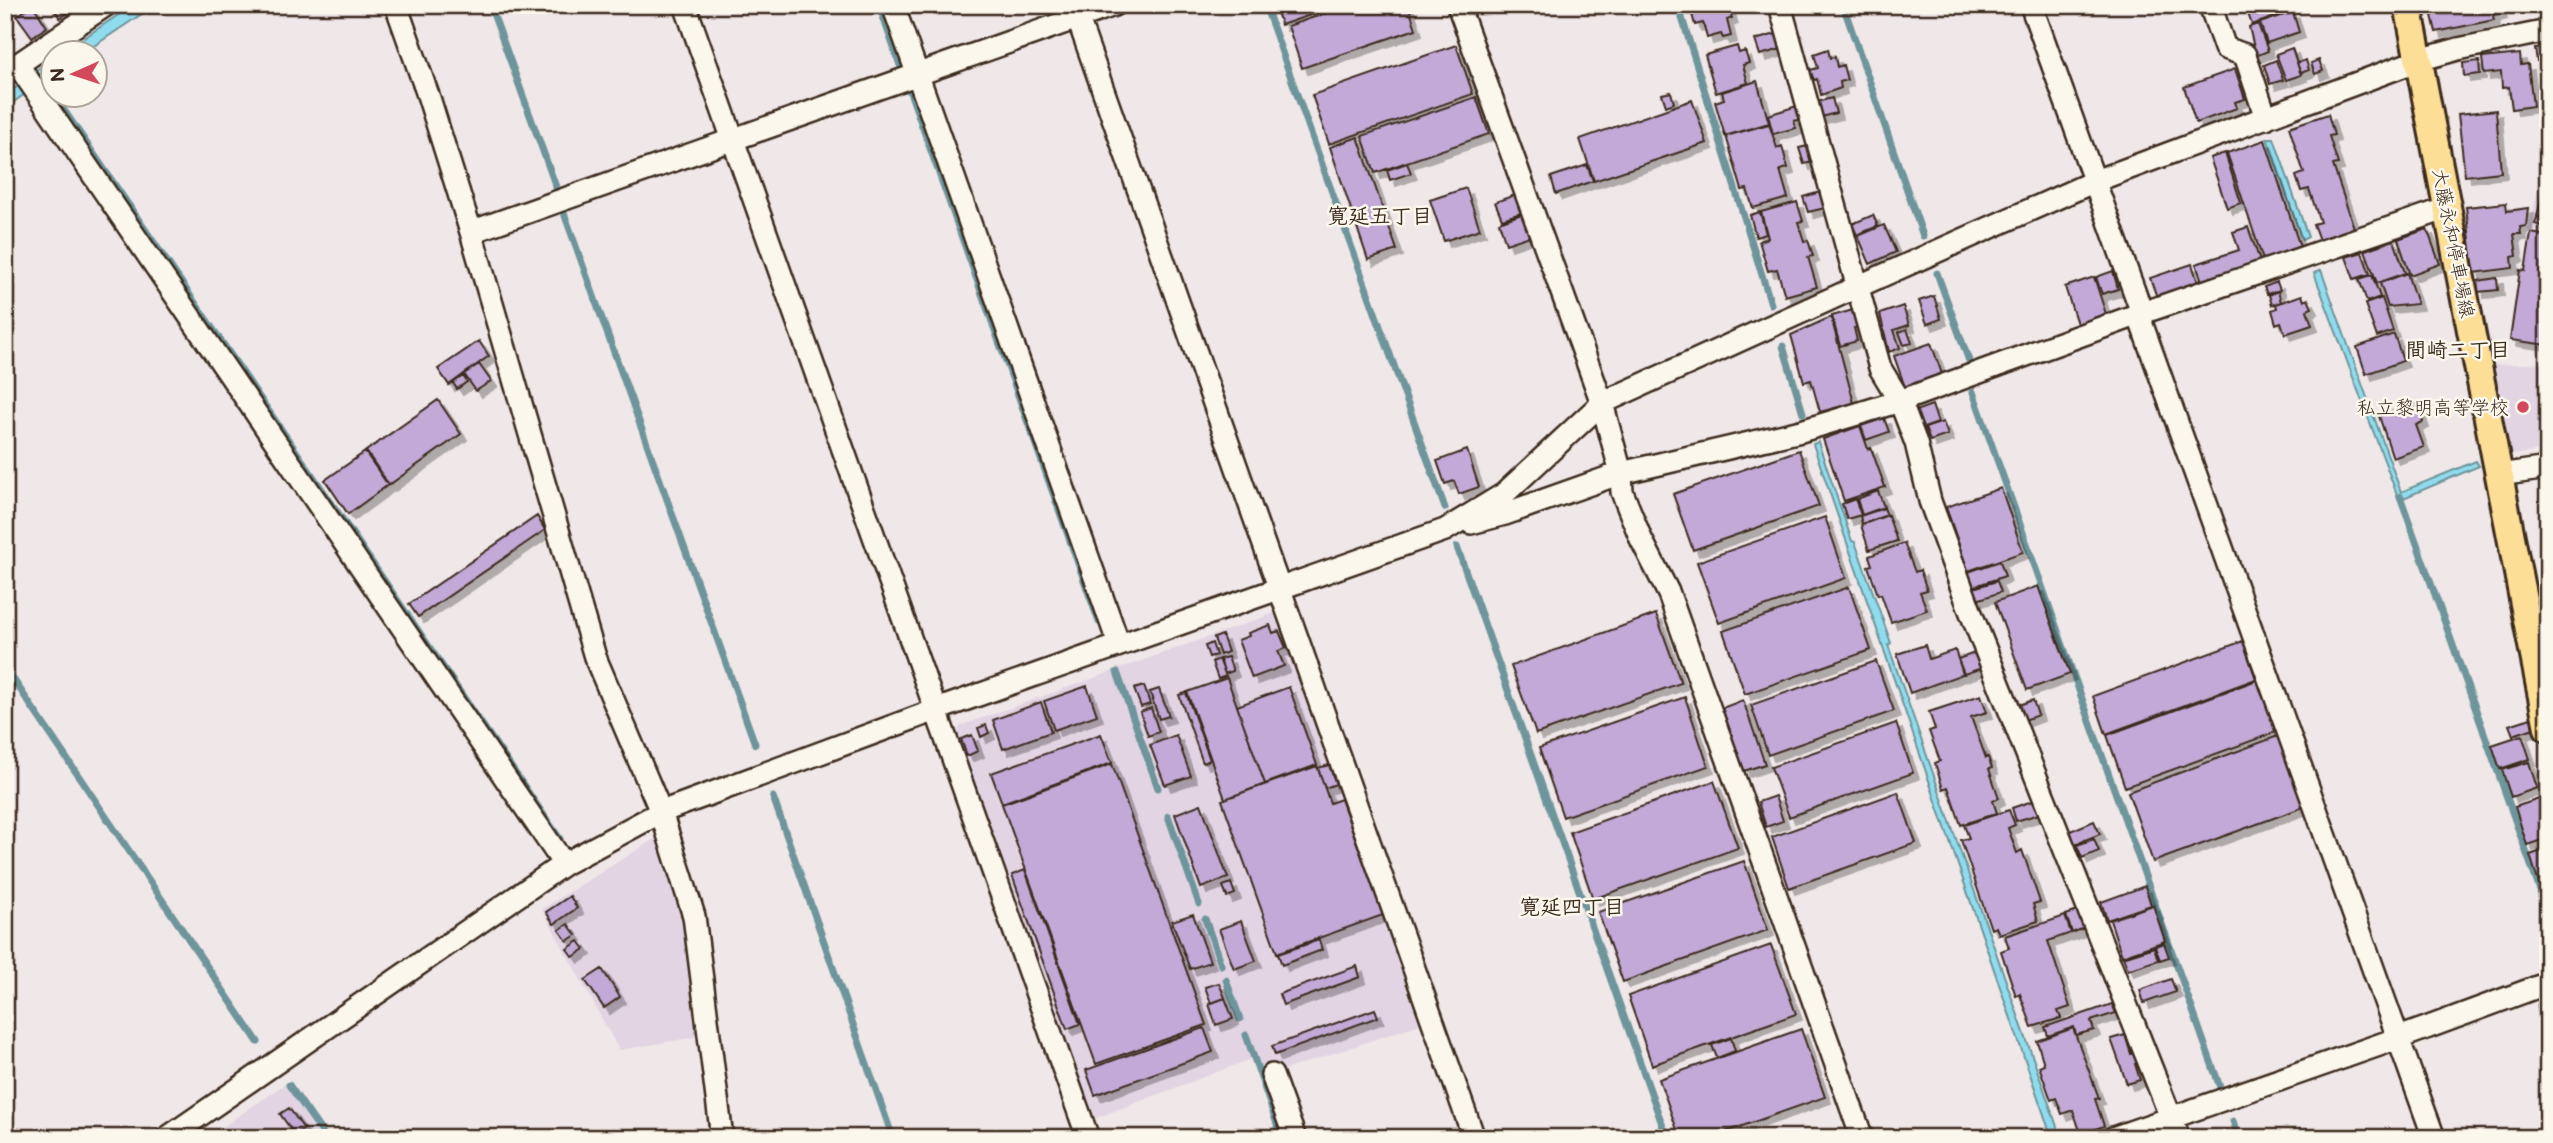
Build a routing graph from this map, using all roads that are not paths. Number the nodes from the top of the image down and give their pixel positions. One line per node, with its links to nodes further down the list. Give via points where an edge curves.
1 (106, 5): 14 (street)
2 (396, 5): 20 (street)
3 (685, 5): 17 (street)
4 (893, 5): 15 (street)
5 (1114, 5): 11 (street)
6 (1458, 5): 24 (street)
7 (1780, 5): 21 (street)
8 (2031, 5): 18 (street)
9 (2210, 5): 16 (street, via 2225,48 2245,55)
10 (2408, 5): 13 (main road, 大藤永和停車場線)
11 (1075, 12): 15 (street); 29 (street)
12 (2548, 32): 13 (street)
13 (2419, 60): 16 (street); 19 (main road, 大藤永和停車場線)
14 (20, 75): 34 (street)
15 (918, 75): 17 (street); 30 (street)
16 (2266, 118): 18 (street)
17 (733, 140): 20 (street); 31 (street)
18 (2095, 181): 21 (street); 22 (street)
19 (2448, 208): 22 (street); 27 (main road, 大藤永和停車場線)
20 (471, 232): 33 (street, via 595,657)
21 (1857, 286): 23 (street, via 1880,368); 24 (street)
22 (2142, 313): 23 (street); 36 (street, via 2142,325)
23 (1900, 401): 26 (street, via 1801,431); 38 (street, via 1971,613)
24 (1602, 404): 26 (street); 28 (street, via 1504,494)
25 (2548, 468): 27 (street)
26 (1621, 473): 28 (street); 44 (street, via 1622,492 1668,594)
27 (2499, 475): 32 (main road, 大藤永和停車場線)
28 (1446, 530): 29 (street)
29 (1280, 587): 30 (street); 43 (street)
30 (1119, 645): 31 (street)
31 (936, 710): 33 (street); 41 (street)
32 (2548, 728)
33 (661, 813): 34 (street); 40 (street, via 694,916)
34 (564, 864): 39 (street)
35 (2548, 983): 36 (street)
36 (2399, 1038): 38 (street); 47 (street)
37 (1272, 1074): 42 (street)
38 (2172, 1117): 45 (street); 46 (street)
39 (167, 1138)
40 (722, 1138)
41 (1088, 1138)
42 (1295, 1138)
43 (1474, 1138)
44 (1862, 1138)
45 (2113, 1138)
46 (2179, 1138)
47 (2434, 1138)

